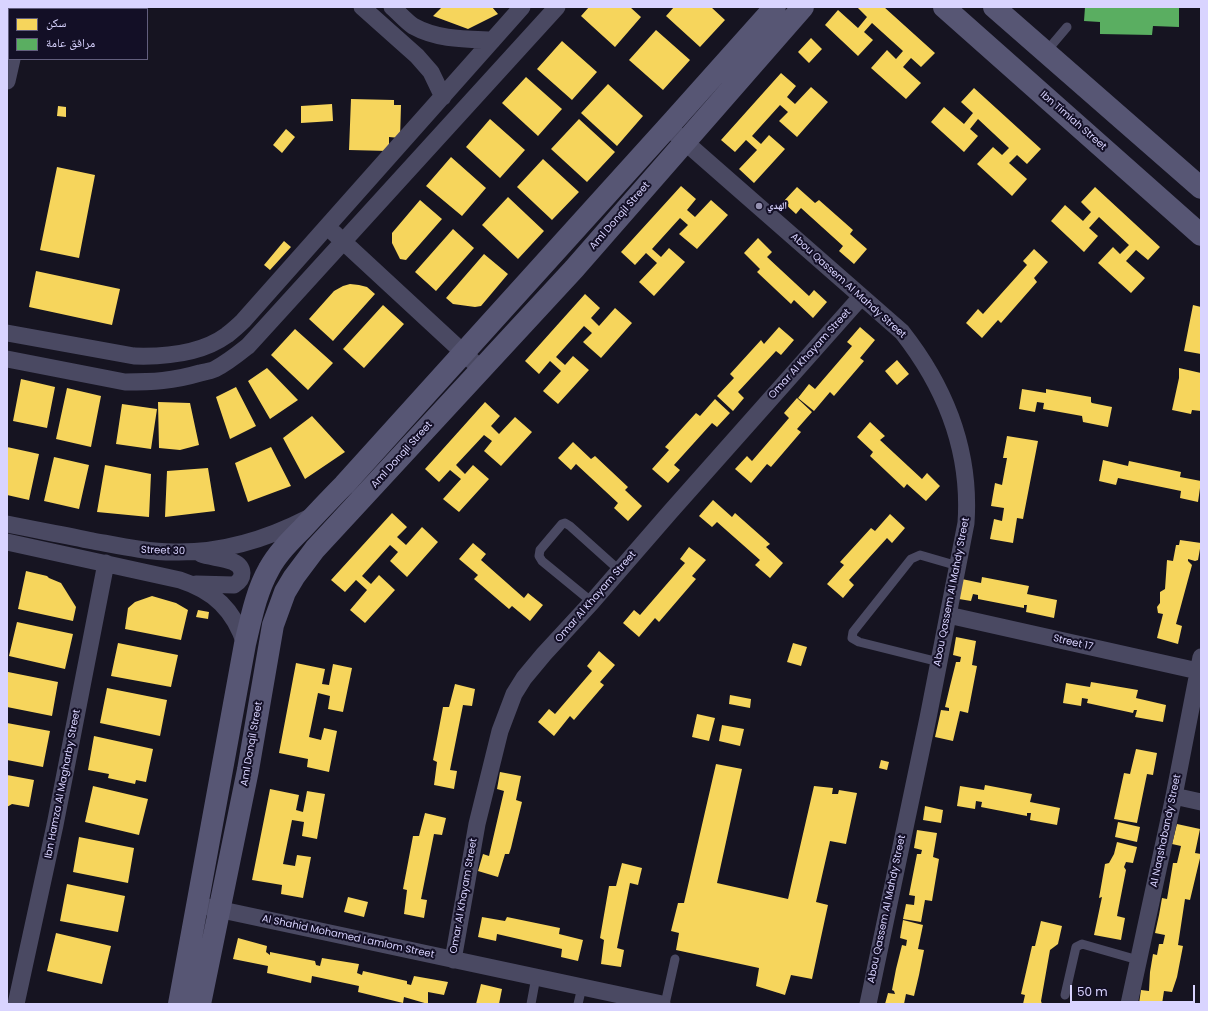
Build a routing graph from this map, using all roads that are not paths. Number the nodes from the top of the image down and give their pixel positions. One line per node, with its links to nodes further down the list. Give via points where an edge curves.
1 (362, 7): 14 (street, via 417,56 431,72)
2 (392, 7): 10 (street, via 413,26 432,34 450,38)
3 (522, 7): 10 (street)
4 (556, 7): 20 (street)
5 (775, 7): 15 (street)
6 (803, 7): 16 (street, Aml Donqil Street)
7 (944, 7): 19 (street, Ibn Timiah Street)
8 (994, 7): 11 (street)
9 (1067, 27): 11 (lane)
10 (493, 40): 14 (street)
11 (1045, 53): 17 (street)
12 (12, 60): 13 (street)
13 (7, 81)
14 (442, 97): 18 (street)
15 (668, 127): 16 (street, Abou Qassem Al Mahdy Street); 23 (street)
16 (686, 142): 21 (street, Abou Qassem Al Mahdy Street); 25 (street, Aml Donqil Street)
17 (1201, 188)
18 (327, 226): 20 (street); 22 (street, via 243,321 226,336 202,348 155,357 134,356)
19 (1201, 235)
20 (343, 241): 23 (street); 24 (street, via 248,346 215,369 168,381 124,382)
21 (861, 297): 31 (street, Abou Qassem Al Mahdy Street, via 902,332 913,346 939,388 951,416 961,448 968,505); 32 (street, Omar Al Khayam Street)
22 (7, 333)
23 (463, 352): 25 (street); 26 (street)
24 (7, 359)
25 (481, 369): 42 (street, Aml Donqil Street, via 311,554 285,592 272,631 248,770)
26 (316, 514): 29 (street, Street 30, via 262,538 221,548); 36 (street, via 282,550 269,568 251,618)
27 (7, 524): 29 (street, Street 30, via 136,549)
28 (7, 542): 30 (street, Street 30)
29 (195, 551): 33 (street, via 211,558 234,561 242,574 241,579 234,585)
30 (106, 564): 33 (street, Street 30); 49 (street, Ibn Hamza Al Magharby Street, via 55,825)
31 (958, 566): 35 (street, Abou Qassem Al Mahdy Street); 37 (lane, via 920,555 915,556 852,632 852,638 859,642)
32 (619, 570): 34 (street, Omar Al Khayam Street); 34 (lane, via 565,523 540,550 539,556 542,561)
33 (194, 584): 36 (street, Street 30, via 214,596 230,613)
34 (592, 602): 44 (street, Omar Al Khayam Street, via 524,678 511,700 500,731 477,824)
35 (948, 615): 37 (street, Abou Qassem Al Mahdy Street); 38 (street, Street 17)
36 (245, 644): 41 (street)
37 (939, 662): 56 (street, Abou Qassem Al Mahdy Street)
38 (1200, 664): 39 (street, Al Naqshabandy Street)
39 (1174, 796): 40 (street); 45 (street, Al Naqshabandy Street)
40 (1201, 802)
41 (198, 905): 42 (street, Al Shahid Mohamed Lamlom Street); 50 (street)
42 (219, 910): 44 (street, Al Shahid Mohamed Lamlom Street); 51 (street, Aml Donqil Street)
43 (675, 959): 55 (lane)
44 (453, 960): 46 (street, Al Shahid Mohamed Lamlom Street)
45 (1138, 960): 48 (lane, via 1078,945); 57 (street, Al Naqshabandy Street)
46 (536, 977): 47 (street, Al Shahid Mohamed Lamlom Street); 52 (lane)
47 (582, 987): 53 (lane); 54 (street, Al Shahid Mohamed Lamlom Street)
48 (1065, 995)
49 (16, 1004)
50 (179, 1004)
51 (200, 1004)
52 (531, 1004)
53 (578, 1004)
54 (662, 1004)
55 (665, 1004)
56 (868, 1004)
57 (1129, 1004)

